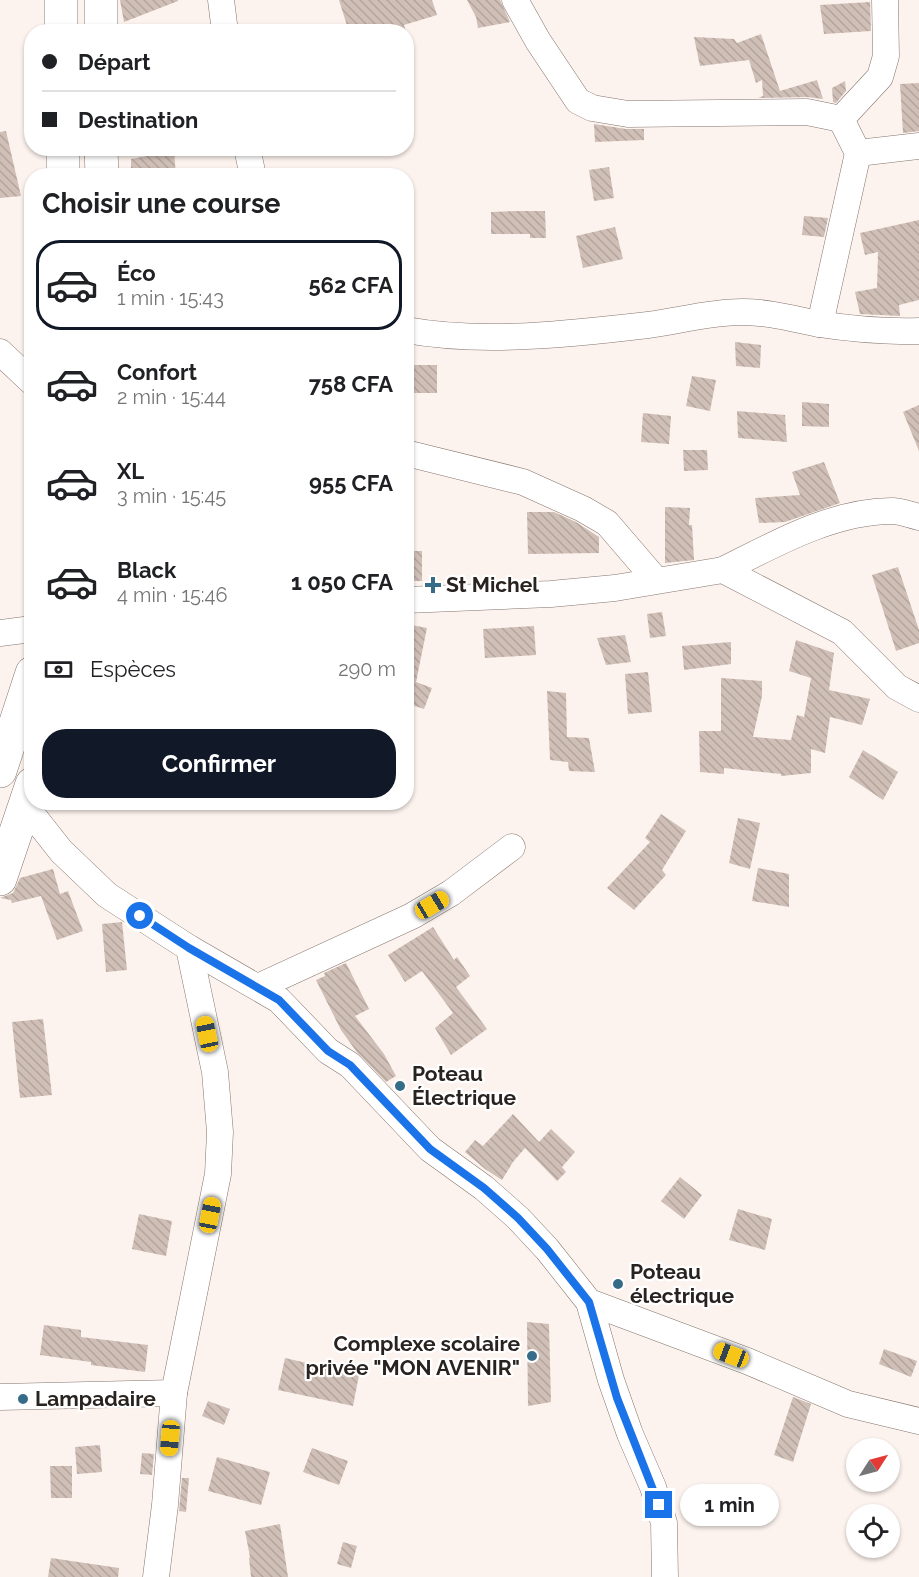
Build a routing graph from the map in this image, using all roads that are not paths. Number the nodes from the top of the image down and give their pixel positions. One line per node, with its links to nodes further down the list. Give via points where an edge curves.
1 (61, 0): 6 (main road)
2 (101, 0): 7 (main road)
3 (221, 0): 8 (street)
4 (515, 0): 9 (street, via 578,101 592,108 628,114 807,112)
5 (885, 0): 9 (street, via 886,56 880,77)
6 (61, 24)
7 (101, 24)
8 (224, 24)
9 (841, 119): 11 (street)
10 (919, 146): 11 (street)
11 (858, 153): 12 (street)
12 (820, 324): 13 (street, via 742,312 650,325 522,335 477,337); 14 (street)
13 (414, 331)
14 (919, 331)
15 (0, 352): 16 (street)
16 (24, 374)
17 (414, 455): 20 (street, via 523,482 583,509 607,523)
18 (919, 517): 19 (street, via 894,511 860,514 820,526)
19 (723, 570): 20 (street); 25 (street, via 842,632 897,687)
20 (656, 580): 21 (street, via 551,594)
21 (414, 600)
22 (24, 630): 23 (street)
23 (0, 633)
24 (24, 698): 26 (main road)
25 (919, 699)
26 (0, 771)
27 (24, 806): 30 (main road)
28 (32, 810): 31 (street, via 61,851 107,895)
29 (512, 847): 32 (street, via 451,893 412,916)
30 (0, 879)
31 (189, 948): 32 (street); 34 (street, via 215,1072 220,1132 218,1174)
32 (258, 987): 33 (street, via 279,1000 328,1051 350,1065 430,1149 518,1218)
33 (589, 1302): 36 (street, via 848,1404); 38 (street, via 611,1380 664,1523)
34 (174, 1393): 35 (street); 37 (street)
35 (0, 1397)
36 (919, 1421)
37 (156, 1577)
38 (665, 1577)

